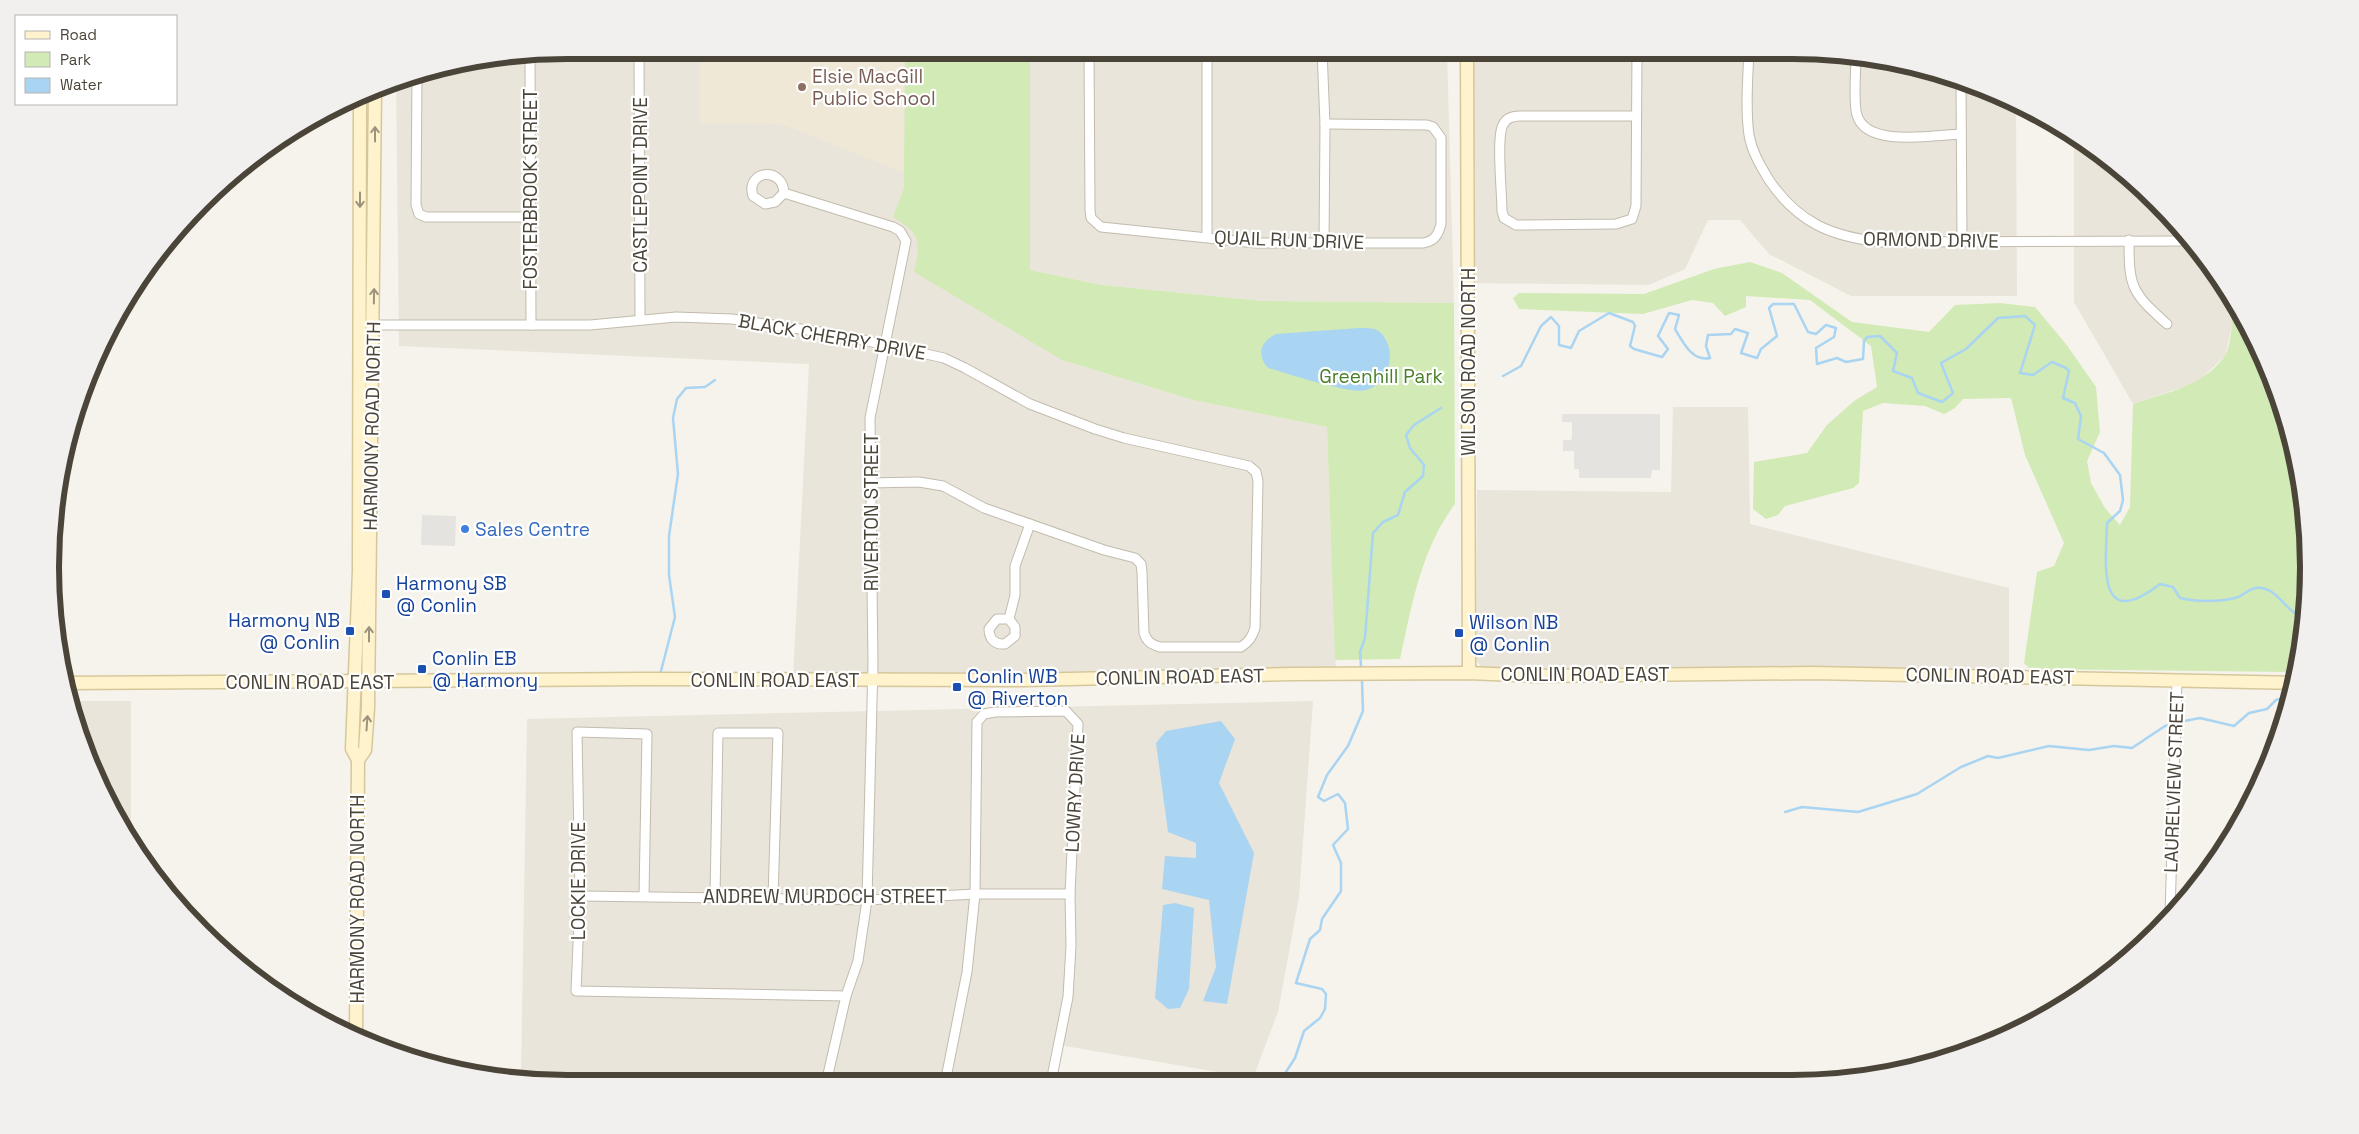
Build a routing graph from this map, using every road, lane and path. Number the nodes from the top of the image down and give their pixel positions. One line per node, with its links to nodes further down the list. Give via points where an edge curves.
1 (639, 59): 24 (street, CASTLEPOINT DRIVE)
2 (1089, 59): 19 (street, QUAIL RUN DRIVE, via 1091,218 1100,227)
3 (1207, 59): 19 (street)
4 (1322, 59): 15 (street)
5 (1467, 59): 32 (street, WILSON ROAD NORTH)
6 (1636, 59): 14 (street)
7 (1749, 59): 20 (street, ORMOND DRIVE, via 1749,134 1754,155 1781,196 1798,213 1825,230 1858,240)
8 (530, 60): 18 (street, FOSTERBROOK STREET)
9 (1856, 63): 16 (street, via 1857,115 1868,130 1885,137)
10 (417, 82): 18 (street, via 416,205 419,214 426,217)
11 (1961, 88): 16 (street)
12 (376, 96): 26 (street, HARMONY ROAD NORTH, one-way to 12)
13 (360, 103): 35 (street, HARMONY ROAD NORTH, one-way to 35, via 359,571)
14 (1636, 116): 14 (street, via 1512,116 1500,135 1504,218 1516,225 1616,224 1632,219 1636,206)
15 (1325, 124): 23 (street); 23 (street, QUAIL RUN DRIVE, via 1433,127 1441,138 1441,224 1432,241 1423,243)
16 (1960, 134): 20 (street)
17 (784, 193): 28 (street, RIVERTON STREET, via 893,227 904,236 906,247)
18 (530, 217): 27 (street, FOSTERBROOK STREET)
19 (1207, 237): 23 (street, QUAIL RUN DRIVE)
20 (1962, 240): 21 (street, ORMOND DRIVE)
21 (2129, 240): 22 (street, ORMOND DRIVE); 25 (street, via 2132,287 2142,302)
22 (2181, 241)
23 (1324, 243)
24 (640, 320): 27 (street, BLACK CHERRY DRIVE, via 590,325); 28 (street, BLACK CHERRY DRIVE, via 676,317 732,319)
25 (2167, 324)
26 (373, 325): 27 (street, BLACK CHERRY DRIVE); 36 (street, HARMONY ROAD NORTH, one-way to 26)
27 (531, 325)
28 (885, 345): 29 (street, RIVERTON STREET, via 870,418); 30 (street, BLACK CHERRY DRIVE, via 944,358 1030,404 1095,429 1250,466 1258,481 1255,628 1249,642 1241,647 1160,647 1152,644 1144,633 1142,572 1141,564 1135,558)
29 (870, 483): 30 (street, BLACK CHERRY DRIVE, via 919,482 943,486 984,508); 34 (street, RIVERTON STREET)
30 (1030, 524): 31 (street, via 1015,566 1015,595)
31 (1009, 619)
32 (1469, 674): 33 (street, CONLIN ROAD EAST, via 1813,673); 34 (street, CONLIN ROAD EAST)
33 (2177, 680): 38 (street, CONLIN ROAD EAST); 47 (street, LAURELVIEW STREET)
34 (872, 681): 36 (street, CONLIN ROAD EAST); 46 (street, RIVERTON STREET)
35 (355, 682): 36 (street, CONLIN ROAD EAST); 37 (street, CONLIN ROAD EAST); 39 (street, HARMONY ROAD NORTH, via 352,749)
36 (369, 682): 39 (street, HARMONY ROAD NORTH, one-way to 36, via 366,750)
37 (73, 683)
38 (2286, 683)
39 (358, 760): 49 (street, HARMONY ROAD NORTH)
40 (975, 894): 41 (street, ANDREW MURDOCH STREET); 41 (street, LOWRY DRIVE, via 976,722 984,714 995,712 1066,712 1078,724); 46 (street, ANDREW MURDOCH STREET); 51 (street, via 967,972)
41 (1070, 894): 52 (street, LOWRY DRIVE, via 1068,997)
42 (644, 895): 43 (street, ANDREW MURDOCH STREET); 43 (street, LOCKIE DRIVE, via 647,734 577,732); 44 (street, ANDREW MURDOCH STREET)
43 (580, 896): 48 (street, LOCKIE DRIVE, via 576,991)
44 (715, 896): 45 (street, ANDREW MURDOCH STREET); 45 (street, via 718,733 778,733)
45 (773, 899): 46 (street, ANDREW MURDOCH STREET)
46 (867, 900): 48 (street, RIVERTON STREET, via 858,961)
47 (2170, 906)
48 (846, 996): 50 (street, RIVERTON STREET)
49 (356, 1029)
50 (828, 1075)
51 (947, 1075)
52 (1052, 1075)

